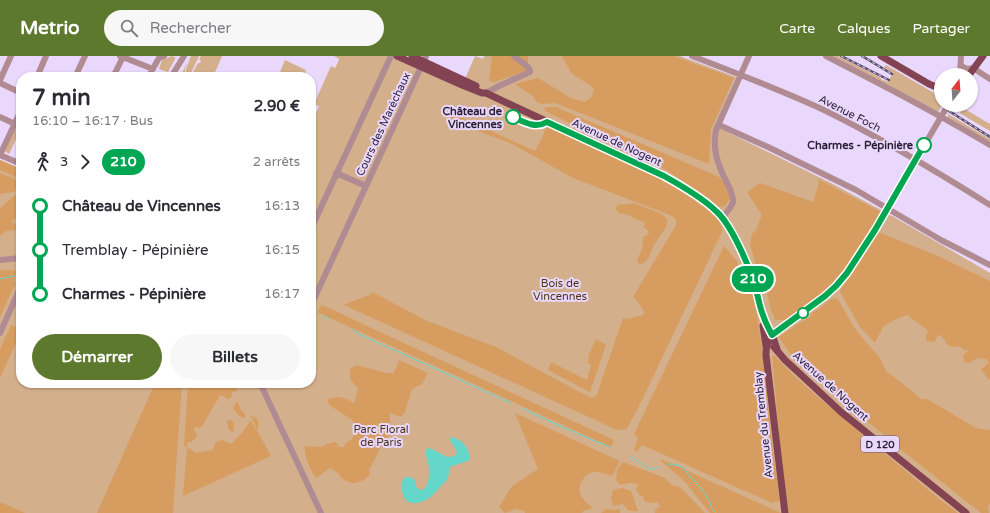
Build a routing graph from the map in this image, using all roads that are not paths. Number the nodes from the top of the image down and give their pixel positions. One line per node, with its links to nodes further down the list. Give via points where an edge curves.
1 (11, 56): 30 (street)
2 (46, 56): 22 (street)
3 (85, 56): 23 (street)
4 (164, 56): 19 (street, via 159,58)
5 (184, 56): 17 (street)
6 (391, 56): 45 (street, Cours des Maréchaux)
7 (397, 56): 18 (main road, D 120)
8 (412, 56): 18 (main road, D 120)
9 (514, 56): 34 (street, via 528,67 530,72)
10 (692, 56): 28 (street, Avenue Foch)
11 (749, 56): 28 (street)
12 (826, 56): 37 (street)
13 (881, 56): 32 (main road)
14 (961, 56): 20 (street)
15 (982, 56): 21 (main road)
16 (121, 57): 19 (street); 24 (street)
17 (180, 59): 26 (street)
18 (422, 63): 34 (main road, Avenue de Nogent / D 120, via 464,80); 46 (street, Cours des Maréchaux)
19 (153, 68): 25 (street)
20 (967, 68)
21 (968, 68)
22 (39, 72)
23 (77, 72)
24 (115, 72)
25 (151, 72)
26 (174, 72)
27 (978, 74): 29 (street)
28 (741, 75): 40 (street); 43 (street, Avenue Foch, via 822,110)
29 (990, 79)
30 (0, 80)
31 (0, 83): 33 (street)
32 (933, 86)
33 (16, 91)
34 (486, 93): 50 (main road, Avenue de Nogent / D 120, via 664,176 701,199)
35 (944, 112): 37 (street)
36 (0, 117): 39 (street)
37 (941, 117): 41 (street); 43 (street)
38 (16, 120): 39 (street)
39 (14, 124): 42 (street)
40 (719, 125): 48 (street, via 829,176); 50 (street, via 716,130 715,152 733,198 731,206)
41 (990, 145)
42 (0, 155): 44 (street)
43 (916, 160): 47 (street, Avenue Foch); 48 (street)
44 (16, 162)
45 (336, 173): 46 (street, Cours des Maréchaux); 49 (street, Cours des Maréchaux)
46 (366, 186): 54 (street, Cours des Maréchaux)
47 (990, 205)
48 (888, 208): 53 (street); 59 (street, via 854,263 836,286)
49 (316, 218)
50 (722, 218): 56 (main road, Avenue de Nogent / D 120, via 744,258 755,285)
51 (16, 258): 52 (street)
52 (0, 260)
53 (990, 266)
54 (316, 294)
55 (16, 297): 58 (street)
56 (763, 316): 57 (main road, Avenue de Nogent / D 120); 59 (main road, Avenue de Nogent / D 120)
57 (763, 326): 59 (main road, Avenue de Nogent / D 120); 60 (main road)
58 (0, 334)
59 (770, 337): 60 (main road, Avenue du Tremblay); 64 (main road, Avenue de Nogent / D 120, via 773,346 785,360 841,412)
60 (766, 348): 63 (main road, Avenue du Tremblay)
61 (262, 388): 62 (street)
62 (321, 513)
63 (784, 513)
64 (966, 513)

